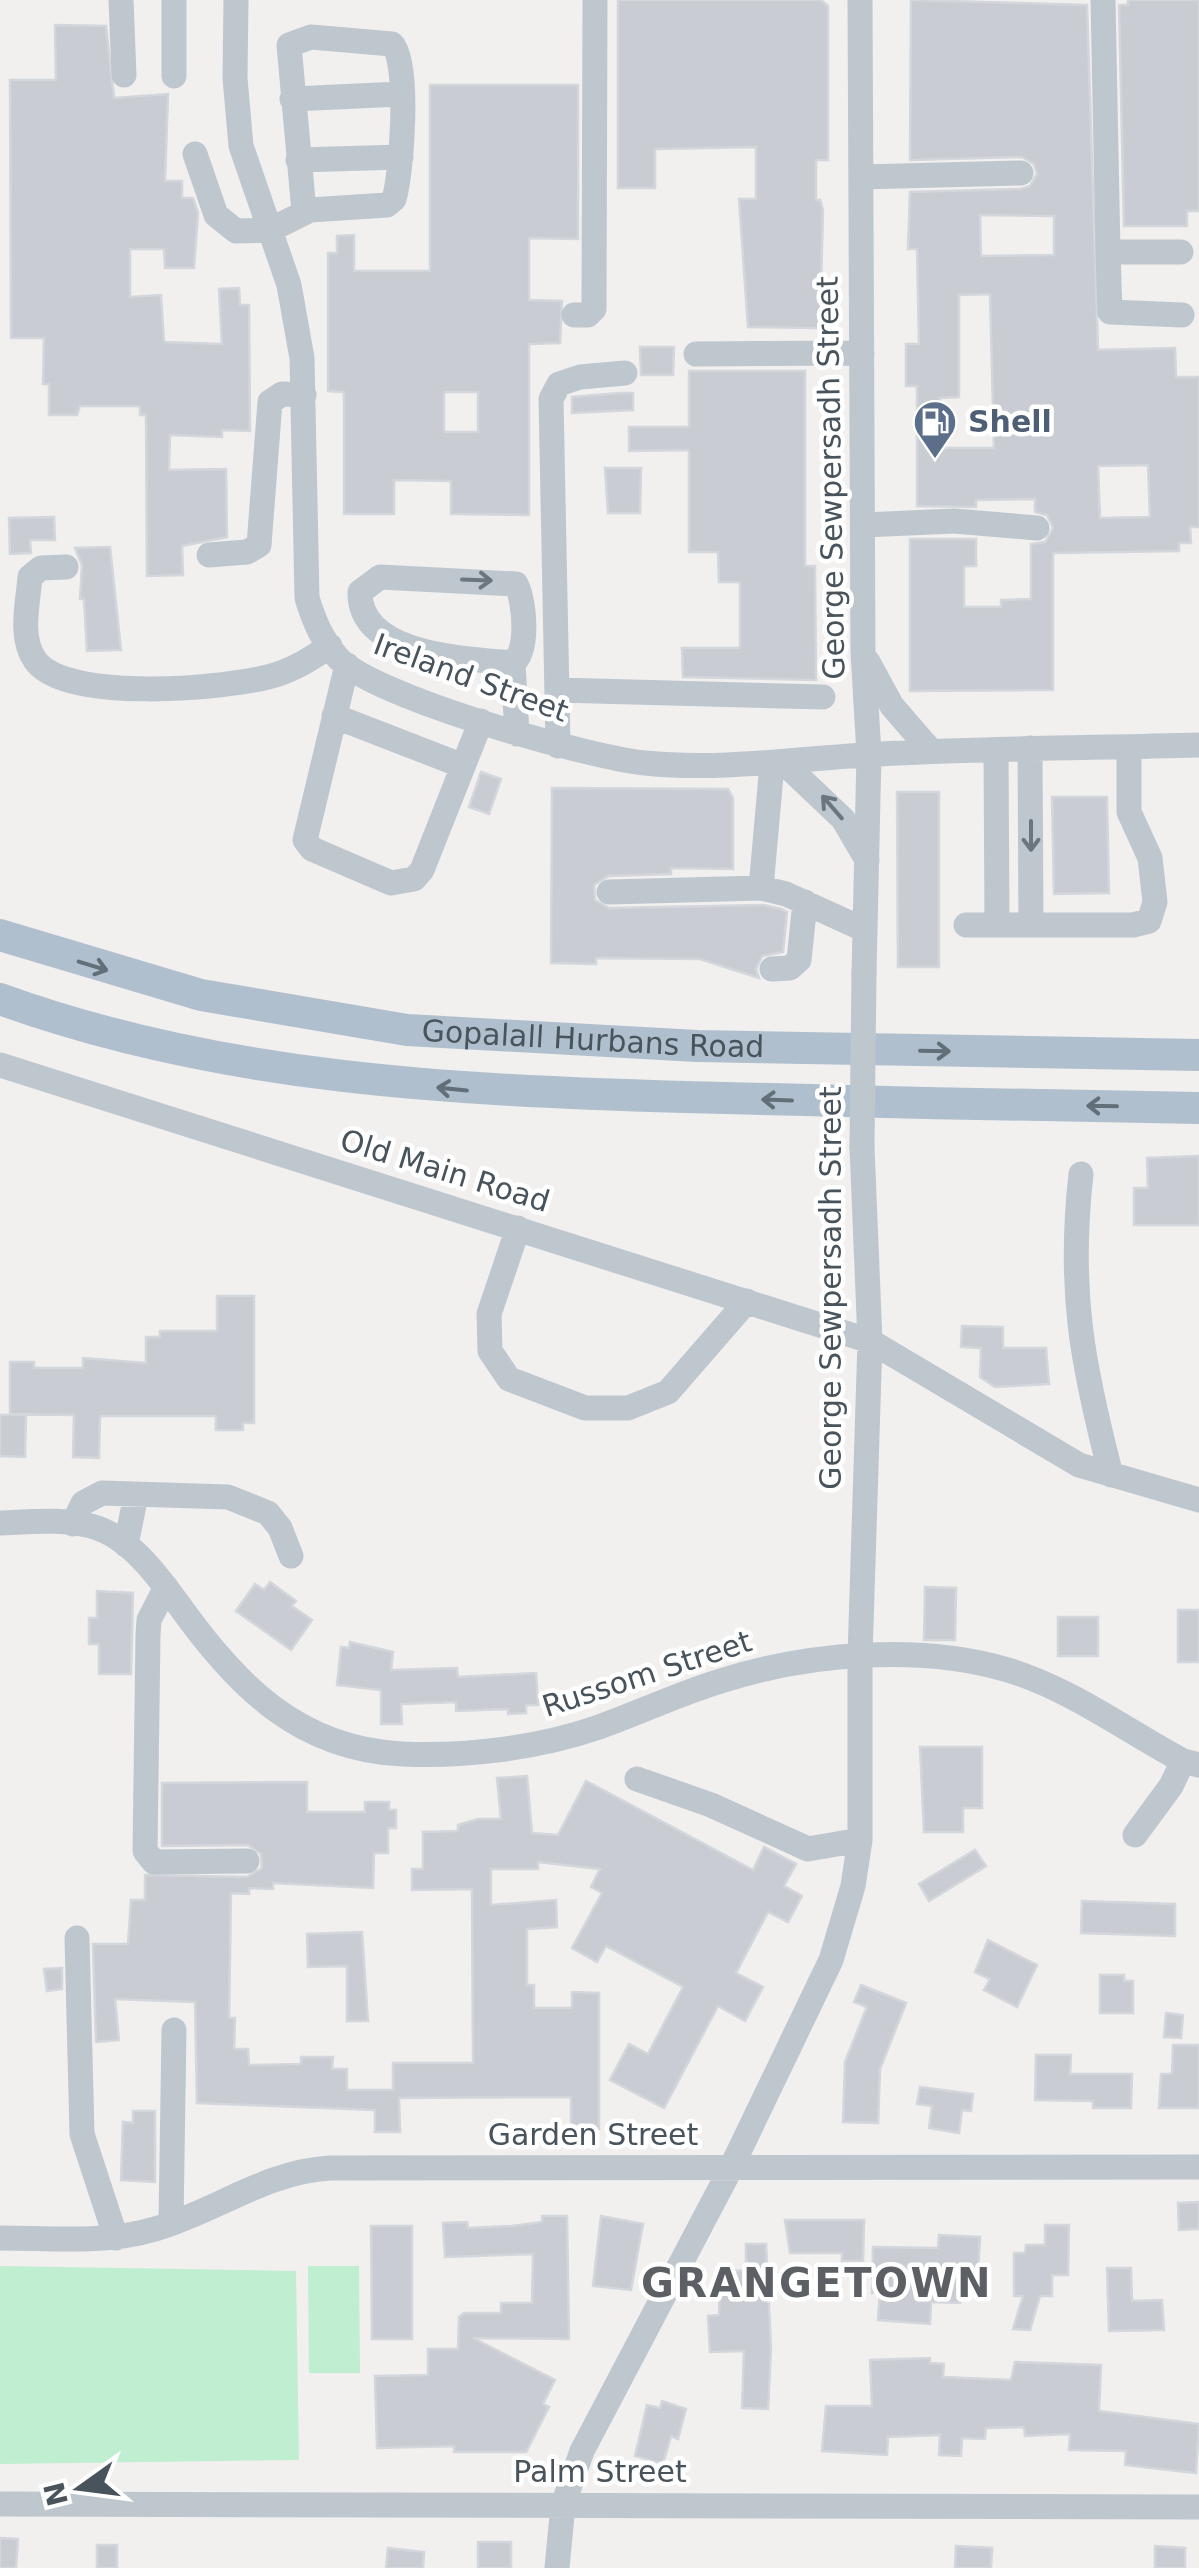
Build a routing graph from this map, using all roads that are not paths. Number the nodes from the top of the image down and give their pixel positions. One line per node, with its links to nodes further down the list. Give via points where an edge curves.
1 (121, 0): 7 (street)
2 (174, 0): 8 (street)
3 (236, 0): 17 (street, Ireland Street, via 236,123)
4 (596, 0): 21 (street, via 594,309)
5 (860, 0): 15 (street, George Sewpersadh Street)
6 (1103, 0): 18 (street)
7 (124, 76)
8 (174, 76)
9 (401, 94): 10 (street); 10 (street, via 401,59 392,44 311,37 293,40 286,52); 12 (street)
10 (292, 99): 13 (street)
11 (195, 154): 17 (street, via 221,223 248,232)
12 (401, 157): 13 (street); 16 (street, via 399,185 387,205)
13 (298, 160): 16 (street)
14 (1020, 173): 15 (street)
15 (861, 178): 22 (street, George Sewpersadh Street)
16 (304, 212): 17 (street)
17 (270, 230): 25 (street, Ireland Street, via 289,284)
18 (1108, 252): 19 (street); 20 (street, via 1110,312)
19 (1181, 252)
20 (1182, 315)
21 (574, 316)
22 (862, 353): 23 (street); 26 (street, George Sewpersadh Street)
23 (696, 354)
24 (625, 373): 33 (street, via 569,380 558,384 551,399)
25 (304, 394): 28 (street, via 282,394 270,402 260,544 248,552); 31 (street, Ireland Street, via 308,598 314,622)
26 (863, 525): 27 (street, via 954,521); 30 (street, George Sewpersadh Street)
27 (1036, 528)
28 (209, 555)
29 (66, 567): 31 (street, via 41,568 30,576 28,647 54,676 174,689 242,684)
30 (863, 653): 43 (street, via 892,706); 44 (street, George Sewpersadh Street)
31 (338, 656): 35 (street); 36 (street, Ireland Street, via 411,696)
32 (513, 662): 32 (street, one-way to 32, via 453,658 400,643 374,628 360,592 380,577 510,581 522,602 521,653); 37 (street)
33 (557, 690): 34 (street); 38 (street)
34 (823, 697)
35 (334, 716): 46 (street); 46 (street, via 305,840 390,884 414,879 422,870)
36 (481, 721): 37 (street, Ireland Street); 46 (street)
37 (517, 734): 38 (street, Ireland Street)
38 (558, 746): 45 (street, Ireland Street, via 645,763)
39 (1199, 746): 40 (street, Ireland Street)
40 (1129, 747): 41 (street, Ireland Street); 51 (street, via 1128,812 1150,858 1154,915 1133,925)
41 (1030, 748): 42 (street, Ireland Street); 51 (street, one-way to 51)
42 (996, 750): 43 (street, Ireland Street); 53 (street)
43 (931, 751): 44 (street, Ireland Street)
44 (869, 754): 45 (street, Ireland Street); 47 (street, George Sewpersadh Street)
45 (779, 764): 47 (street, one-way to 45, via 842,819); 48 (street)
46 (463, 766)
47 (867, 860): 54 (street, George Sewpersadh Street)
48 (761, 888): 49 (street); 50 (street)
49 (609, 892)
50 (805, 902): 54 (street); 56 (street, via 800,960)
51 (1031, 924): 53 (street)
52 (966, 925): 53 (street)
53 (997, 925)
54 (865, 930): 64 (street, George Sewpersadh Street, bridge, via 862,1147)
55 (0, 935): 58 (main road, Gopalall Hurbans Road, one-way to 58, via 201,995 406,1030 696,1046)
56 (772, 969)
57 (0, 999): 60 (main road, Gopalall Hurbans Road, one-way to 57, via 470,1091 266,1067)
58 (1199, 1056)
59 (0, 1065): 62 (street, Old Main Road)
60 (1199, 1108)
61 (1082, 1174): 65 (street, via 1076,1322)
62 (518, 1228): 63 (street, Old Main Road); 63 (street, via 489,1314 490,1351 509,1379 585,1408 628,1408 668,1392)
63 (747, 1301): 64 (street, Old Main Road)
64 (870, 1341): 65 (street, via 1079,1466); 73 (street, George Sewpersadh Street)
65 (1111, 1475): 67 (street)
66 (136, 1495): 69 (street, via 97,1494 83,1503); 70 (street); 71 (street, via 249,1502 274,1520)
67 (1199, 1500)
68 (0, 1522): 69 (street, Russom Street)
69 (73, 1524): 70 (street, Russom Street, via 92,1526)
70 (126, 1545): 72 (street, Russom Street)
71 (291, 1556)
72 (166, 1586): 73 (street, Russom Street, via 212,1651 280,1716 314,1735 402,1754 552,1740 728,1678); 78 (street, via 149,1620 145,1850 154,1862)
73 (860, 1657): 74 (street, Russom Street, via 936,1657 1009,1670 1064,1692); 77 (street, George Sewpersadh Street)
74 (1191, 1762): 76 (street)
75 (637, 1778): 77 (street, via 808,1849)
76 (1134, 1835)
77 (860, 1840): 82 (street, George Sewpersadh Street, via 830,1960)
78 (246, 1862)
79 (77, 1938): 85 (street, via 82,2134)
80 (174, 2030): 83 (street)
81 (1199, 2167): 82 (street, Garden Street)
82 (731, 2168): 83 (street, Garden Street, via 295,2170); 87 (street, George Sewpersadh Street, via 582,2451)
83 (170, 2223): 85 (street, Garden Street)
84 (0, 2238): 85 (street, Garden Street)
85 (116, 2238)
86 (0, 2504): 87 (street, Palm Street)
87 (564, 2504): 88 (street, Palm Street); 89 (street, George Sewpersadh Street)
88 (1199, 2507)
89 (557, 2568)

